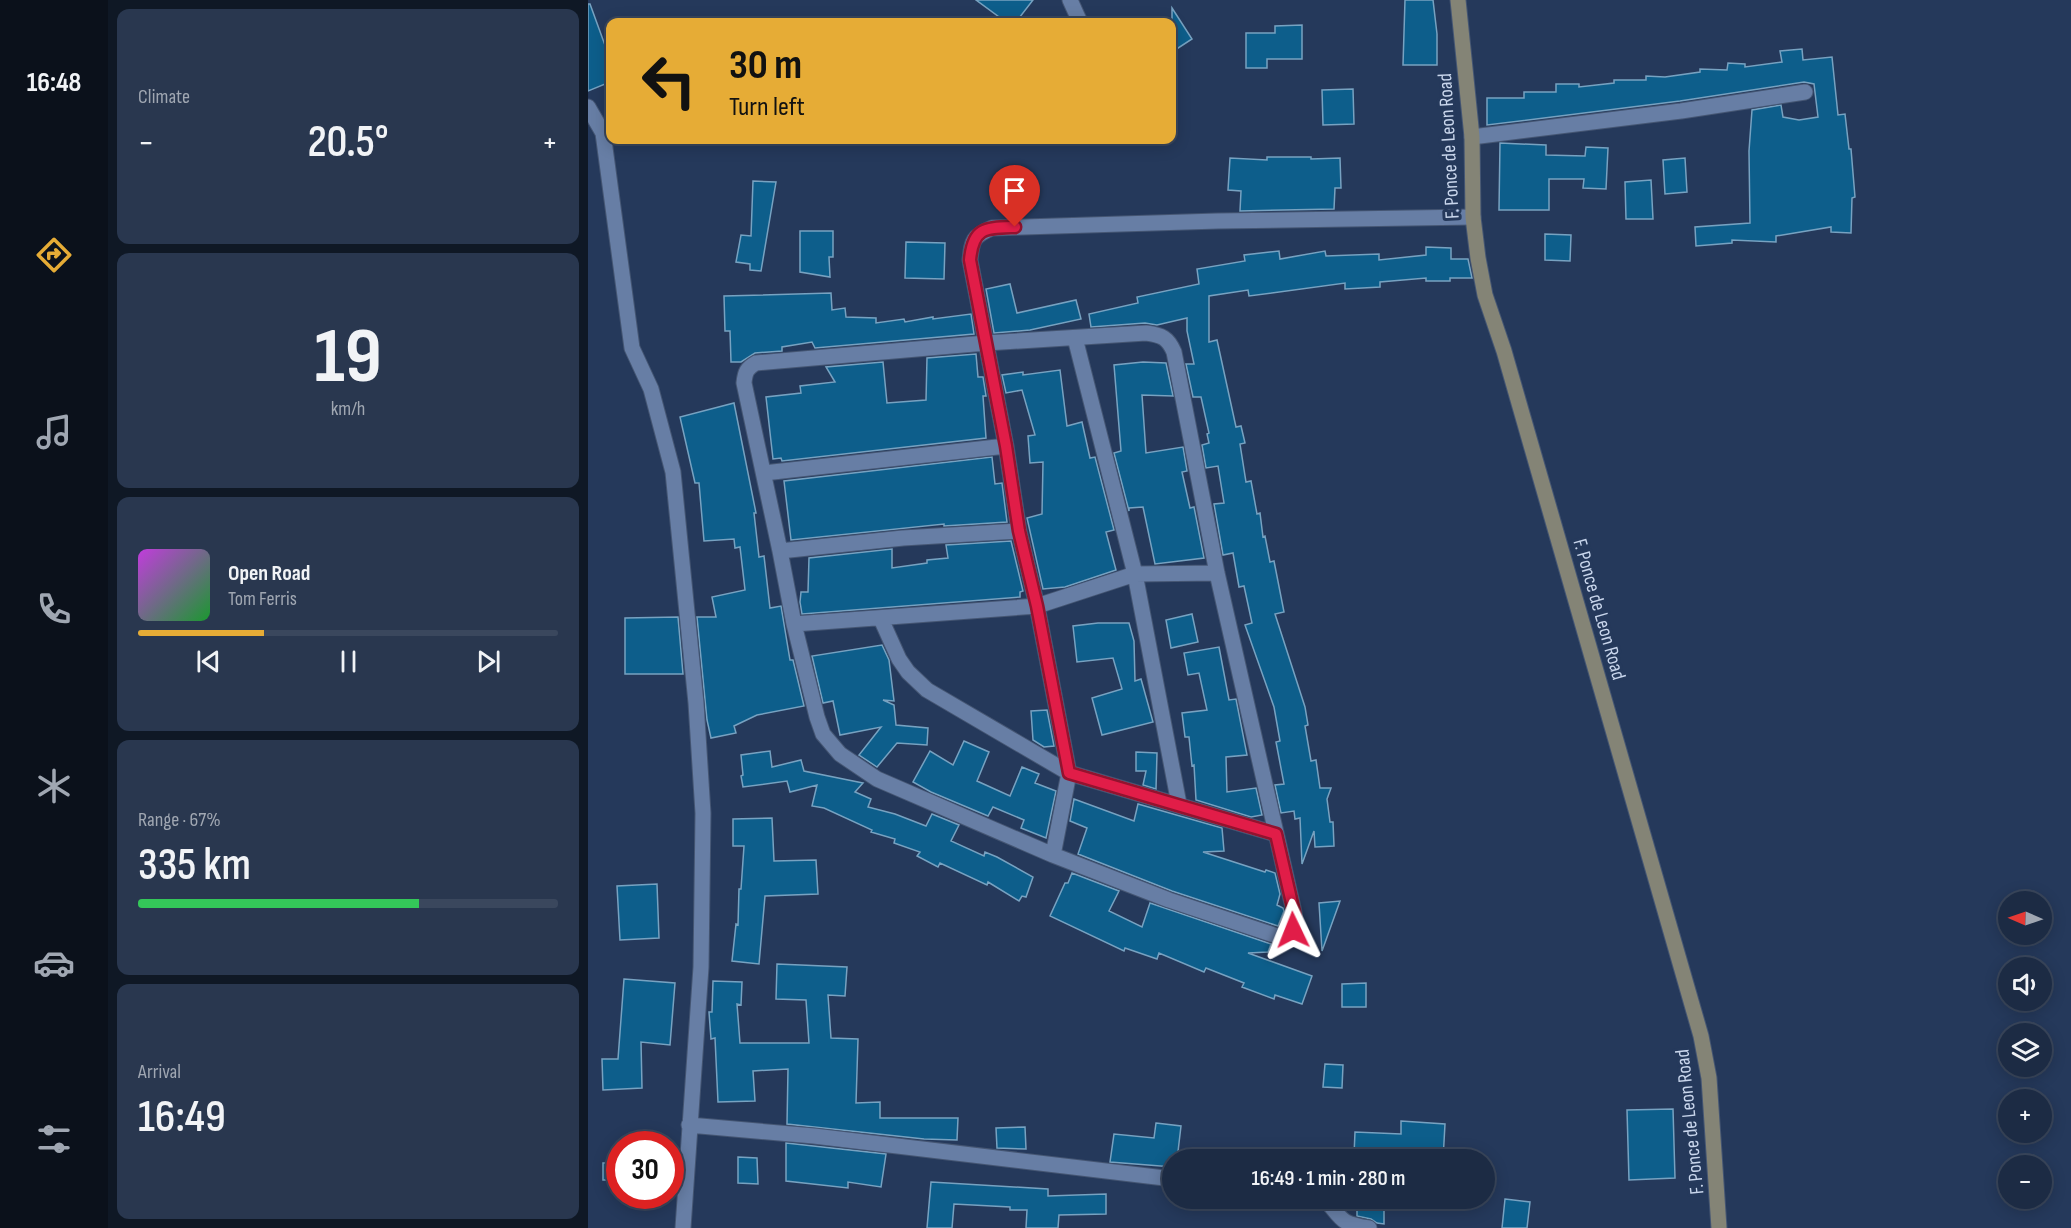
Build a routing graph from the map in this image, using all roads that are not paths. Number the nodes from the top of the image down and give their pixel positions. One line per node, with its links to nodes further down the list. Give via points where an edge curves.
1 (1070, 0): 3 (street)
2 (1458, 0): 6 (street, F. Ponce de Leon Road)
3 (1078, 18)
4 (1805, 92): 6 (street)
5 (588, 107): 23 (street, via 603,133 633,348 651,389 673,472 696,703 703,813 701,967)
6 (1472, 137): 7 (street, F. Ponce de Leon Road)
7 (1473, 217): 9 (street, via 992,228 979,233 972,242 970,260); 28 (street, F. Ponce de Leon Road, via 1485,295 1701,1036 1709,1078)
8 (1075, 338): 9 (street); 14 (street, via 1146,333 1169,340); 15 (street)
9 (986, 343): 10 (street); 11 (street, via 756,363 748,367 744,383)
10 (1006, 446): 11 (street); 12 (street)
11 (764, 472): 13 (street)
12 (1019, 531): 13 (street); 16 (street)
13 (780, 551): 18 (street)
14 (1217, 573): 15 (street); 21 (street)
15 (1135, 574): 16 (street); 20 (street)
16 (1037, 606): 17 (street); 19 (street)
17 (881, 619): 18 (street); 19 (street, via 908,672 927,690)
18 (794, 624): 22 (street, via 823,734 840,754 877,779)
19 (1069, 773): 20 (street); 22 (street)
20 (1179, 804): 21 (street)
21 (1276, 834): 22 (street, via 1296,923 1293,930 1277,936)
22 (1053, 855)
23 (689, 1125): 24 (street); 26 (street)
24 (1162, 1178)
25 (1332, 1209): 27 (street, via 1341,1220)
26 (683, 1228)
27 (1369, 1228)
28 (1719, 1228)

